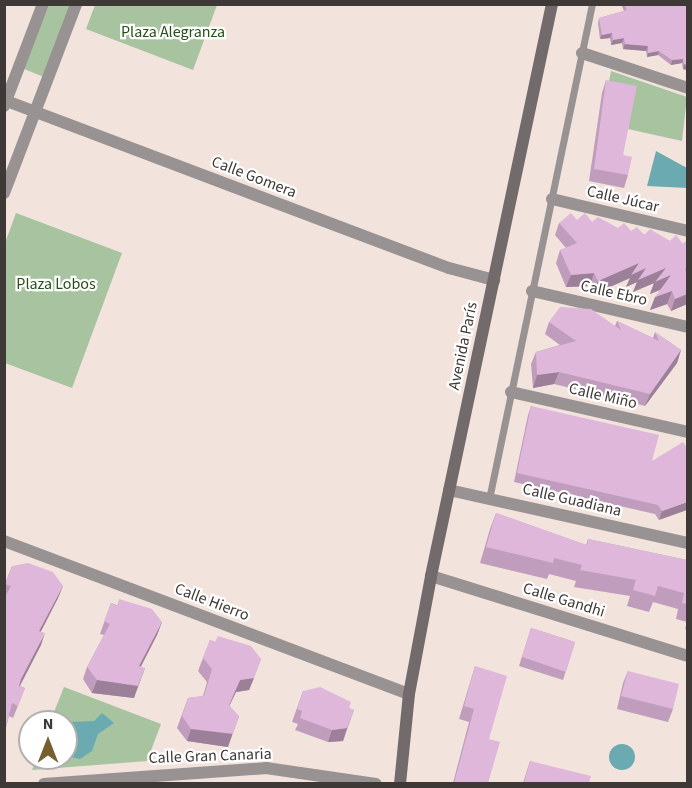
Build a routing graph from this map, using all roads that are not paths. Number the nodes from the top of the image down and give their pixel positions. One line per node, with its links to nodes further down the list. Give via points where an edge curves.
1 (43, 4): 7 (street)
2 (76, 4): 8 (street)
3 (552, 4): 12 (main road, Avenida París)
4 (592, 4): 5 (lane)
5 (582, 53): 6 (street); 10 (lane)
6 (687, 88)
7 (5, 102): 8 (street, Calle Gomera)
8 (35, 112): 9 (street); 12 (street, Calle Gomera, via 449,268)
9 (4, 193)
10 (552, 199): 11 (street, Calle Júcar); 13 (lane)
11 (687, 231)
12 (494, 280): 17 (main road, Avenida París)
13 (532, 291): 14 (street, Calle Ebro); 15 (lane)
14 (687, 327)
15 (511, 392): 16 (street, Calle Miño); 18 (lane)
16 (687, 432)
17 (449, 490): 18 (street, Calle Guadiana); 21 (main road, Avenida París)
18 (489, 499): 20 (street, Calle Guadiana)
19 (4, 541): 23 (street, Calle Hierro)
20 (687, 543)
21 (431, 576): 22 (street, Calle Gandhi); 23 (main road, Avenida París)
22 (687, 656)
23 (409, 694): 26 (main road, Avenida París)
24 (44, 783): 25 (street, Calle Gran Canaria, via 266,768)
25 (376, 783)
26 (400, 783)

